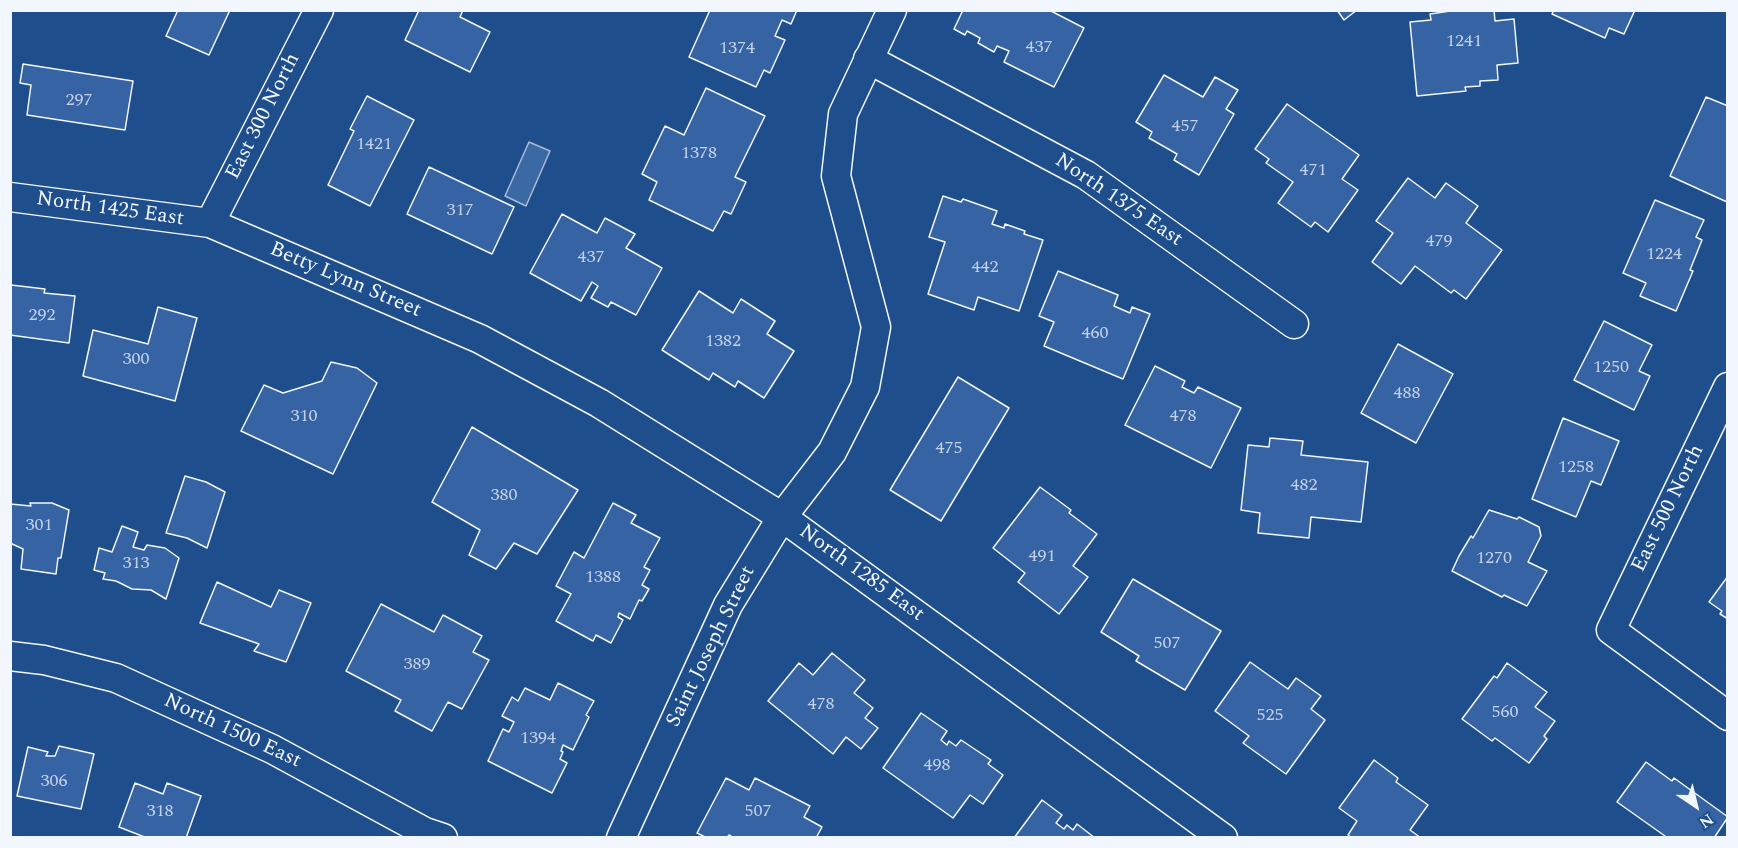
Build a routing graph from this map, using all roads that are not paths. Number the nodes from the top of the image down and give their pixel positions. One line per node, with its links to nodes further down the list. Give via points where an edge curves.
1 (319, 10): 5 (street, East 300 North)
2 (892, 10): 3 (street, Saint Joseph Street)
3 (868, 59): 6 (street, North 1375 East, via 1086,175); 9 (street, Saint Joseph Street, via 843,114 836,177 876,327 865,387 832,453)
4 (10, 197): 5 (street, North 1425 East)
5 (210, 224): 7 (street, Betty Lynn Street)
6 (1294, 324)
7 (480, 339): 9 (street, North 1285 East, via 599,403)
8 (1728, 387): 11 (street, East 500 North, via 1611,630)
9 (782, 517): 13 (street, Saint Joseph Street, via 728,605); 14 (street, North 1285 East)
10 (10, 656): 12 (street, North 1500 East, via 117,678 272,749 425,832)
11 (1728, 716)
12 (443, 837)
13 (621, 837)
14 (1223, 837)

